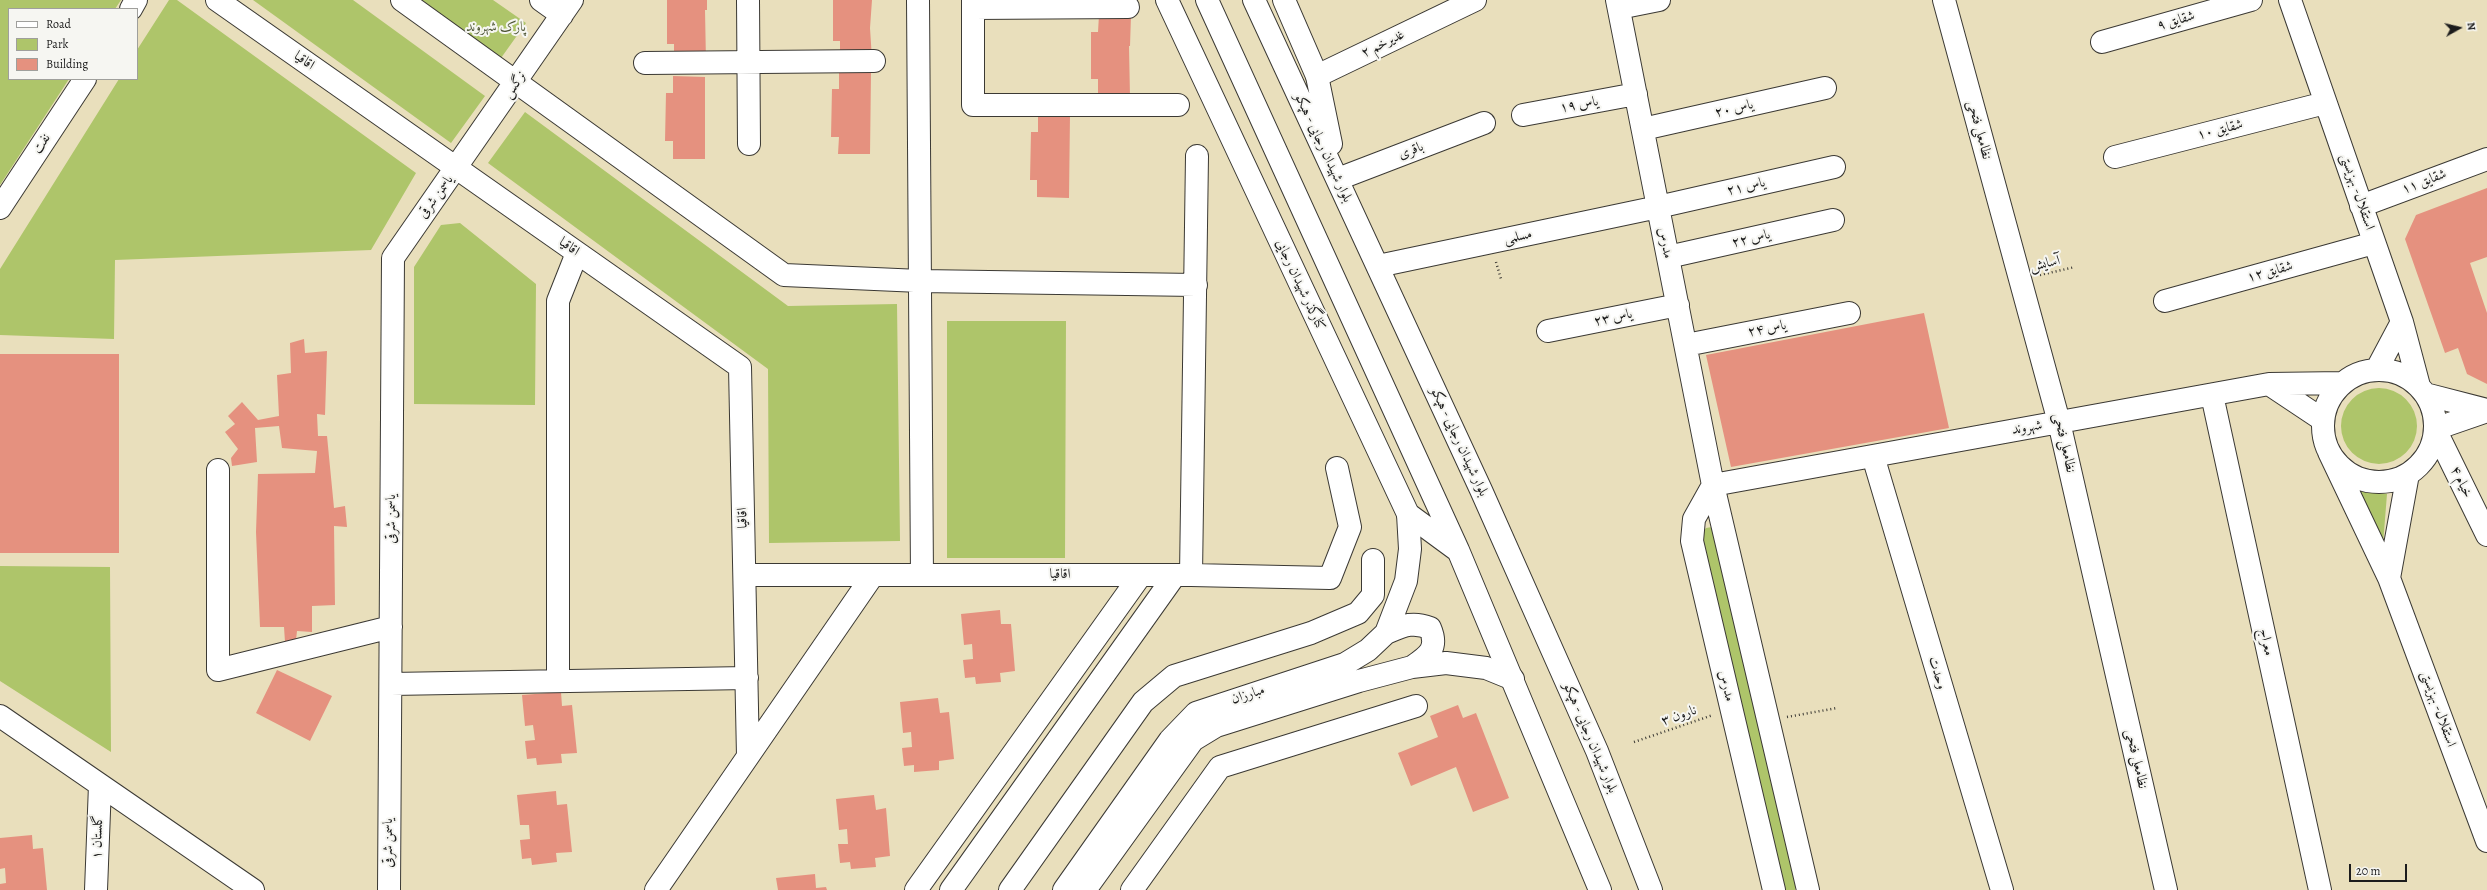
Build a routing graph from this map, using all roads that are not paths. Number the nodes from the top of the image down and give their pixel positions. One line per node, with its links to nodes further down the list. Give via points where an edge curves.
1 (217, 0): 39 (street, اقاقیا)
2 (402, 0): 26 (street)
3 (541, 0): 18 (street)
4 (748, 0): 22 (street)
5 (918, 0): 49 (street)
6 (1167, 0): 72 (street, کنارگذر شهیدان رجایی)
7 (1207, 0): 74 (street)
8 (1254, 0): 40 (street, بلوار شهیدان رجایی - هپکو)
9 (1284, 0): 24 (street)
10 (1475, 0): 17 (street, غدیرخم ۲)
11 (1660, 0): 16 (street)
12 (1944, 0): 64 (street, نظامعلی فتحی)
13 (2251, 0): 20 (street, شقایق ۹)
14 (2290, 0): 29 (street, استقلال- بهزیستی)
15 (973, 4): 19 (street); 30 (street, via 973,105)
16 (1618, 4): 28 (street, مدرس)
17 (1446, 6): 24 (street, غدیرخم ۲)
18 (567, 7): 26 (street, نرگس)
19 (1128, 7)
20 (2102, 42)
21 (874, 61): 22 (street)
22 (748, 62): 23 (street); 34 (street)
23 (645, 63)
24 (1317, 76): 40 (street)
25 (84, 80): 43 (street, نفت)
26 (517, 83): 39 (street, نرگس); 49 (street, via 784,275)
27 (1825, 88): 33 (street, یاس ۲۰)
28 (1636, 94): 31 (street, یاس ۱۹); 33 (street, مدرس)
29 (2325, 103): 36 (street, شقایق ۱۰); 41 (street, استقلال- بهزیستی)
30 (1178, 105)
31 (1522, 115)
32 (1484, 123): 40 (street, باقری)
33 (1642, 129): 42 (street, مدرس)
34 (749, 144)
35 (1197, 156): 50 (street)
36 (2115, 157)
37 (2487, 159): 41 (street, شقایق ۱۱)
38 (1834, 167): 42 (street, یاس ۲۱)
39 (457, 169): 46 (street, اقاقیا); 82 (street, یاسمن شرقی, via 393,258)
40 (1338, 179): 48 (street, بلوار شهیدان رجایی - هپکو)
41 (2362, 206): 45 (street, استقلال- بهزیستی)
42 (1658, 207): 47 (street, مدرس); 48 (street, مسلمی)
43 (0, 208)
44 (1833, 220): 47 (street, یاس ۲۲)
45 (2374, 243): 51 (street, شقایق ۱۲); 54 (street, استقلال- بهزیستی)
46 (577, 253): 77 (street, اقاقیا, via 740,367); 87 (street, via 558,301)
47 (1668, 258): 52 (street, مدرس)
48 (1378, 266): 105 (street, بلوار شهیدان رجایی - هپکو, via 1597,751)
49 (920, 281): 50 (street); 79 (street)
50 (1196, 285): 76 (street)
51 (2166, 301)
52 (1678, 305): 55 (street, یاس ۲۳); 56 (street, مدرس)
53 (1849, 313): 56 (street, یاس ۲۴)
54 (2402, 322): 57 (street); 60 (street, استقلال- بهزیستی)
55 (1548, 331)
56 (1686, 345): 71 (street, مدرس)
57 (2377, 369): 58 (street, via 2359,373); 60 (street, via 2406,376)
58 (2343, 383): 59 (street, شهروند); 63 (street, via 2333,393 2326,406)
59 (2269, 384): 61 (street, شهروند); 63 (street)
60 (2422, 390): 62 (street); 65 (street, via 2433,410)
61 (2212, 395): 64 (street, شهروند); 110 (street, معراج)
62 (2487, 410): 65 (street)
63 (2323, 420): 66 (street)
64 (2059, 422): 67 (street, شهروند); 109 (street, نظامعلی فتحی)
65 (2435, 429): 70 (street, via 2431,446 2422,462); 73 (street, خیام ۴)
66 (2329, 452): 70 (street, via 2340,466 2356,476 2373,482 2391,481); 81 (street, استقلال- بهزیستی)
67 (1873, 456): 71 (street, شهروند); 108 (street, وحدت)
68 (1337, 468): 76 (street, اقاقیا, via 1350,527 1332,571)
69 (218, 470): 82 (street, via 218,670)
70 (2408, 474): 81 (street)
71 (1713, 485): 106 (street, مدرس, via 1694,519 1692,541); 107 (street, مدرس)
72 (1408, 514): 74 (street, کنارگذر شهیدان رجایی); 83 (street, مبارزان, via 1410,549 1406,581)
73 (2487, 535)
74 (1458, 550): 86 (street)
75 (1373, 560): 100 (street, via 1373,595 1358,614 1311,633 1174,676 1143,702)
76 (1186, 571): 80 (street, اقاقیا); 99 (street)
77 (745, 575): 78 (street, اقاقیا); 85 (street)
78 (873, 575): 79 (street, اقاقیا); 91 (street)
79 (922, 575): 80 (street, اقاقیا)
80 (1140, 576): 98 (street)
81 (2389, 578): 93 (street, استقلال- بهزیستی)
82 (391, 627): 88 (street, یاسمن شرقی)
83 (1386, 633): 84 (street, via 1418,623 1430,628 1434,638 1432,648 1427,656); 101 (street, مبارزان, via 1368,650 1344,664 1196,713 1170,740)
84 (1412, 667): 86 (street, مبارزان, via 1446,663 1486,668); 102 (street, مبارزان, via 1216,726 1193,740)
85 (747, 678): 87 (street); 91 (street)
86 (1513, 679): 104 (street)
87 (558, 681): 88 (street)
88 (390, 684): 96 (street, یاسمن شرقی)
89 (1416, 706): 103 (street, via 1220,767)
90 (0, 716): 92 (street)
91 (748, 756): 97 (street)
92 (100, 785): 94 (street); 95 (street, گلستان ۱)
93 (2487, 840)
94 (247, 888)
95 (96, 890)
96 (389, 890)
97 (656, 890)
98 (916, 890)
99 (951, 890)
100 (1010, 890)
101 (1064, 890)
102 (1084, 890)
103 (1132, 890)
104 (1600, 890)
105 (1651, 890)
106 (1774, 890)
107 (1808, 890)
108 (2002, 890)
109 (2166, 890)
110 (2320, 890)

